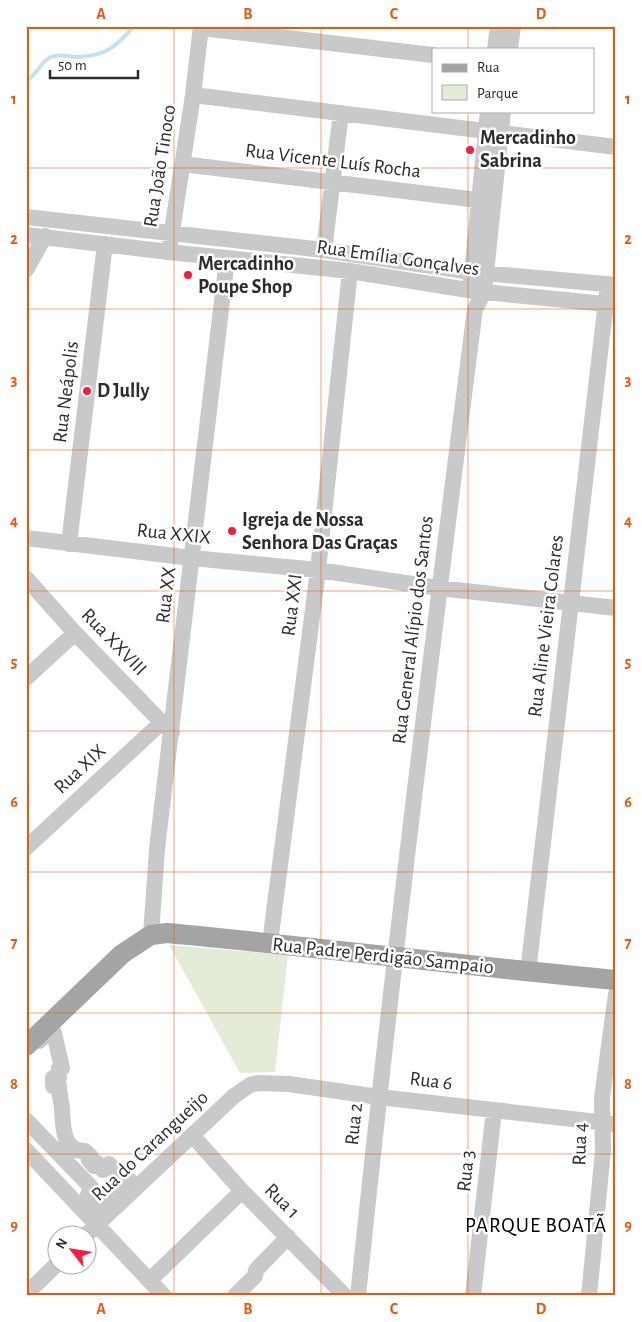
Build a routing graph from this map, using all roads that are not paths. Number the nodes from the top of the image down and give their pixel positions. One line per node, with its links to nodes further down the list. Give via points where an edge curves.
1 (498, 26): 4 (street)
2 (513, 26): 5 (street)
3 (201, 27): 6 (street); 7 (street, Rua João Tinoco)
4 (495, 48)
5 (510, 48)
6 (432, 56)
7 (193, 95): 10 (street); 13 (street, Rua João Tinoco)
8 (488, 112): 11 (street, Rua General Alípio dos Santos)
9 (503, 112): 11 (street, Rua General Alípio dos Santos)
10 (342, 113): 11 (street); 14 (street)
11 (493, 132): 12 (street); 15 (street, Rua General Alípio dos Santos); 28 (street, Rua General Alípio dos Santos)
12 (616, 147)
13 (182, 164): 14 (street, Rua Vicente Luís Rocha); 17 (street, Rua João Tinoco)
14 (332, 182): 15 (street, Rua Vicente Luís Rocha); 22 (street)
15 (478, 200): 28 (street, Rua General Alípio dos Santos)
16 (26, 217): 17 (street, Rua Emília Gonçalves)
17 (171, 234): 21 (street, Rua Emília Gonçalves); 23 (street, Rua João Tinoco)
18 (26, 235): 19 (street, Rua Emília Gonçalves)
19 (45, 236): 20 (street, Rua Emília Gonçalves); 26 (street)
20 (105, 244): 23 (street, Rua Emília Gonçalves); 33 (street, Rua Neápolis)
21 (304, 248): 22 (street, Rua Emília Gonçalves); 25 (street)
22 (324, 250): 28 (street, Rua Emília Gonçalves)
23 (169, 252): 24 (street, Rua Emília Gonçalves)
24 (227, 259): 25 (street, Rua Emília Gonçalves); 34 (street, Rua XX)
25 (302, 266): 27 (street, Rua Emília Gonçalves)
26 (26, 270)
27 (350, 272): 30 (street, Rua Emília Gonçalves); 35 (street, Rua XXI)
28 (479, 273): 29 (street, Rua Emília Gonçalves); 30 (street, Rua General Alípio dos Santos)
29 (612, 285): 31 (street, Rua Aline Vieira Colares)
30 (477, 292): 31 (street, Rua Emília Gonçalves); 37 (street, Rua General Alípio dos Santos)
31 (611, 305): 38 (street, Rua Aline Vieira Colares)
32 (26, 538): 33 (street, Rua XXIX)
33 (69, 544): 34 (street, Rua XXIX)
34 (192, 558): 35 (street, Rua XXIX); 42 (street, Rua XX)
35 (318, 570): 37 (street, Rua XXIX); 45 (street, Rua XXI)
36 (26, 578): 40 (street, Rua XXVIII)
37 (439, 588): 38 (street, Rua XXIX); 46 (street, Rua General Alípio dos Santos)
38 (570, 603): 39 (street, Rua XXIX); 47 (street, Rua Aline Vieira Colares)
39 (616, 608)
40 (75, 633): 41 (street); 42 (street, Rua XXVIII)
41 (26, 678)
42 (167, 727): 43 (street, Rua XIX); 44 (street, Rua XX)
43 (26, 848)
44 (151, 936): 45 (main road, Rua Padre Perdigão Sampaio, via 168,933); 50 (main road, via 122,954)
45 (270, 943): 46 (main road, Rua Padre Perdigão Sampaio)
46 (396, 957): 47 (main road, Rua Padre Perdigão Sampaio); 53 (street, Rua 2)
47 (528, 972): 48 (main road, Rua Padre Perdigão Sampaio)
48 (616, 980)
49 (616, 994): 56 (street, Rua 4, via 602,1098)
50 (26, 1046)
51 (26, 1053): 55 (street, via 51,1029 62,1068 59,1068 59,1078 53,1078 53,1086 59,1086 66,1140 76,1150 85,1151 94,1166 97,1163 103,1170 109,1164 123,1180 126,1177 132,1183 102,1211 96,1211 86,1200 91,1187)
52 (243, 1089): 53 (street, Rua 6, via 258,1083 272,1083); 57 (street, Rua do Carangueijo)
53 (379, 1096): 54 (street, Rua 6); 69 (street, Rua 2)
54 (494, 1110): 56 (street, Rua 6); 70 (street, Rua 3)
55 (26, 1120)
56 (610, 1123): 71 (street, Rua 4, via 603,1151)
57 (192, 1135): 59 (street, Rua 1); 61 (street, Rua do Carangueijo)
58 (30, 1161): 60 (street)
59 (242, 1192): 63 (street, Rua 1); 65 (street)
60 (87, 1224)
61 (98, 1224)
62 (98, 1236): 65 (street)
63 (288, 1237): 67 (street); 68 (street, Rua 1)
64 (48, 1273): 66 (street)
65 (157, 1291)
66 (26, 1294)
67 (235, 1296)
68 (345, 1296)
69 (358, 1296)
70 (473, 1296)
71 (588, 1296)

